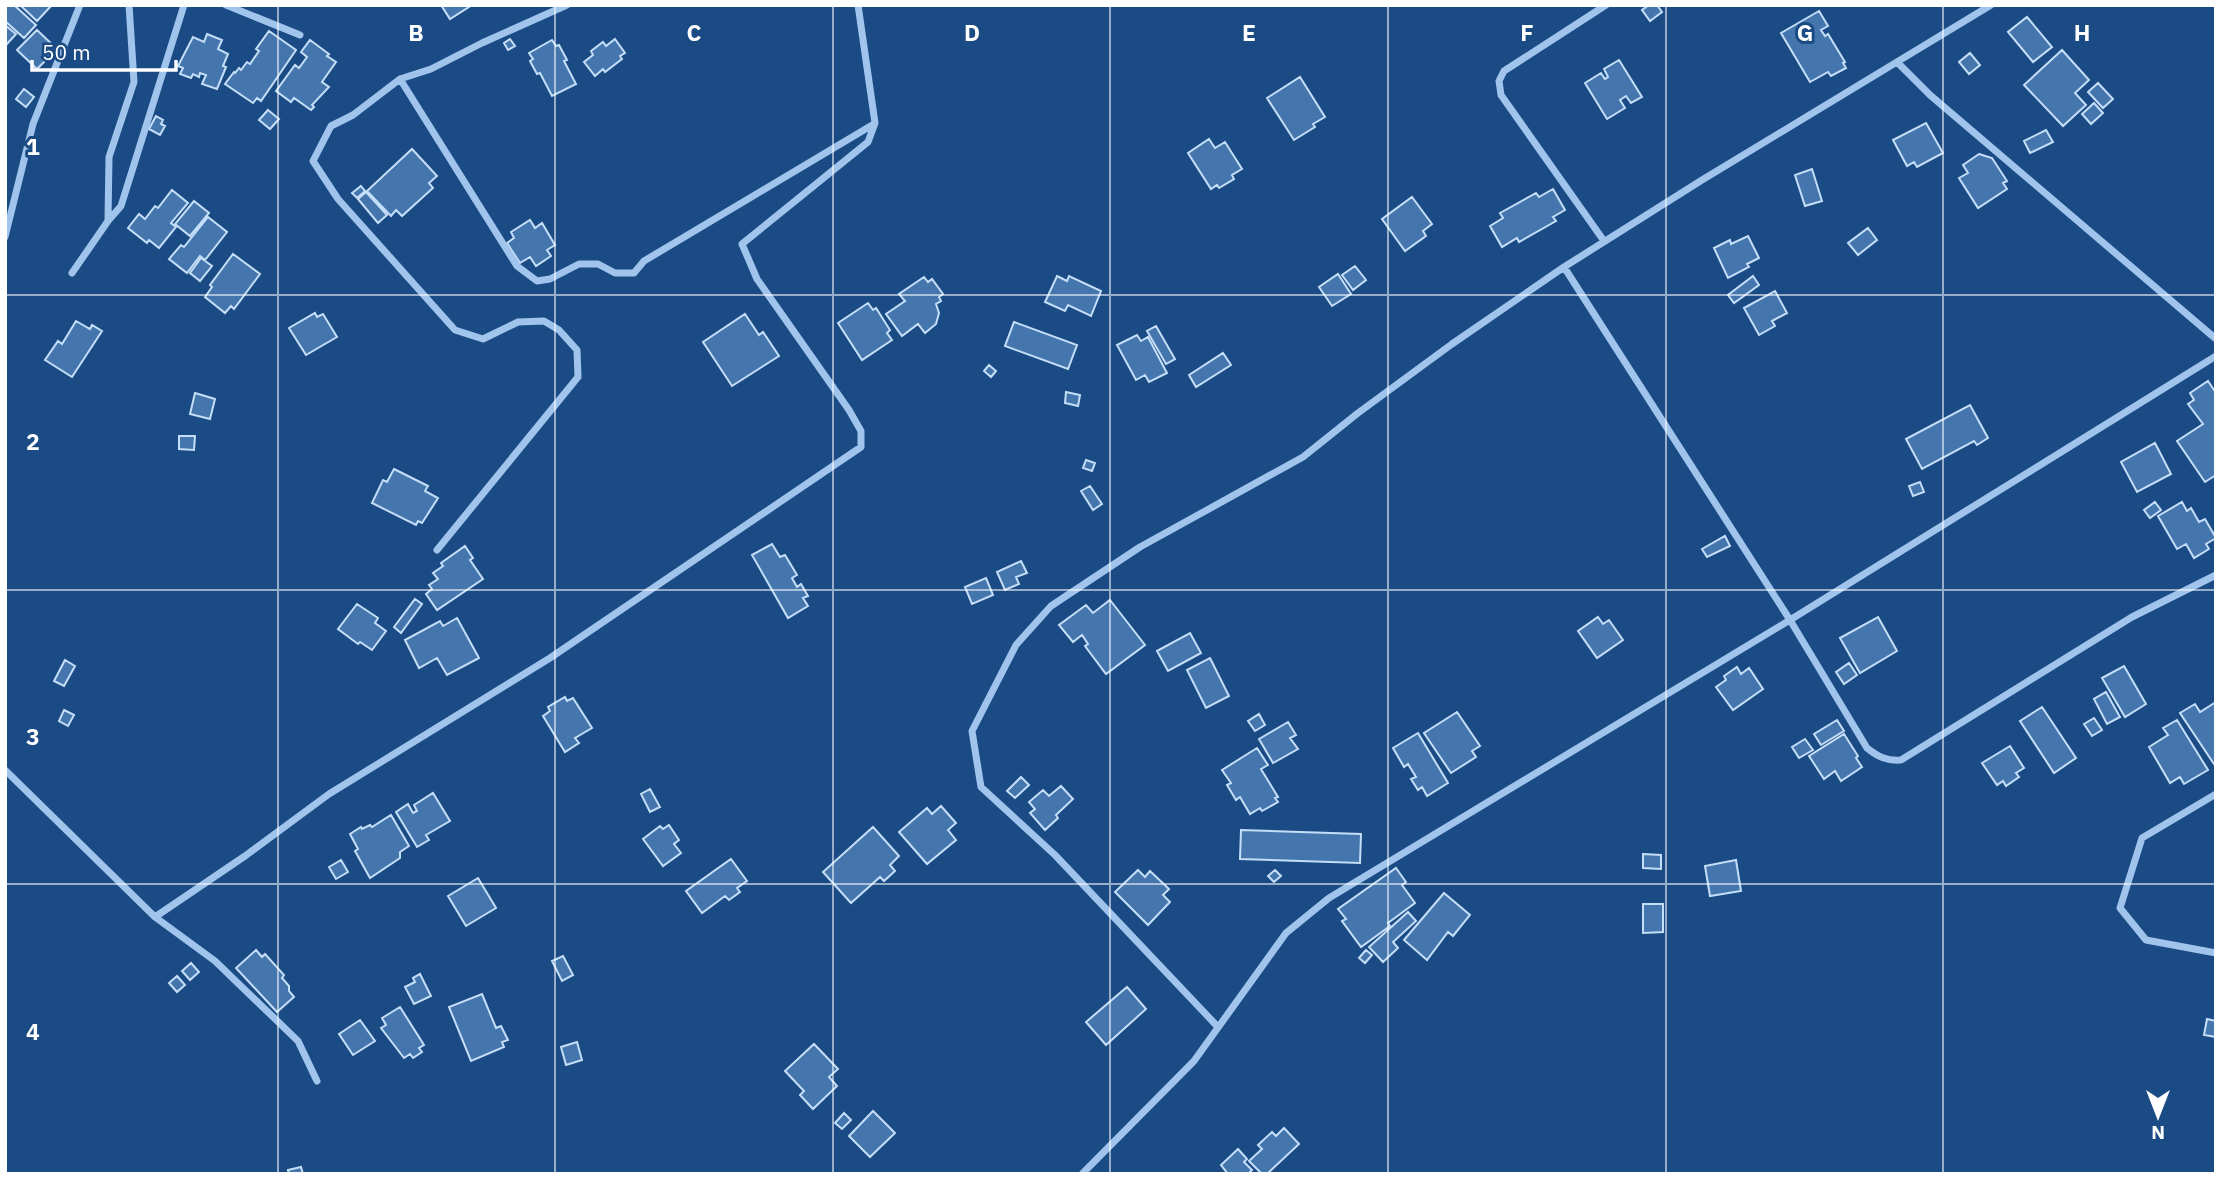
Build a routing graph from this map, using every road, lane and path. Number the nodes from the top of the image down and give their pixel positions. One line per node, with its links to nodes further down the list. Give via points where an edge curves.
1 (80, 5): 14 (street, via 33,124)
2 (129, 5): 13 (street, via 134,82 109,157)
3 (184, 5): 13 (street, via 121,206)
4 (226, 5): 9 (street)
5 (567, 5): 11 (street)
6 (858, 5): 12 (street)
7 (1606, 5): 15 (street, via 1504,71 1499,81 1501,95)
8 (1992, 5): 10 (street)
9 (300, 35)
10 (1897, 62): 15 (street); 18 (street)
11 (400, 79): 12 (street, via 517,265 537,281 579,264 634,274 644,261); 20 (street, via 331,126 313,161 338,199 455,330 483,339 518,322 544,321 577,350 578,377)
12 (875, 123): 25 (street, via 868,142 742,244 757,279 849,410 861,431 861,447 550,658 329,794)
13 (108, 221): 17 (street)
14 (5, 237)
15 (1604, 241): 16 (street)
16 (1563, 267): 22 (street); 27 (street, via 1303,457 1140,547 1051,607 1016,645 972,731 981,787 1055,855)
17 (72, 273)
18 (2216, 339)
19 (2216, 356): 22 (street)
20 (437, 550)
21 (2216, 575): 22 (street, via 2132,617 1901,760 1890,761 1867,748)
22 (1790, 620): 27 (street, via 1329,898 1286,933)
23 (5, 770): 25 (street)
24 (2216, 794): 26 (street, via 2142,838 2120,908 2146,940)
25 (155, 916): 28 (street, via 215,961 298,1041)
26 (2216, 953)
27 (1218, 1027): 29 (street, via 1194,1061)
28 (317, 1081)
29 (1082, 1174)

